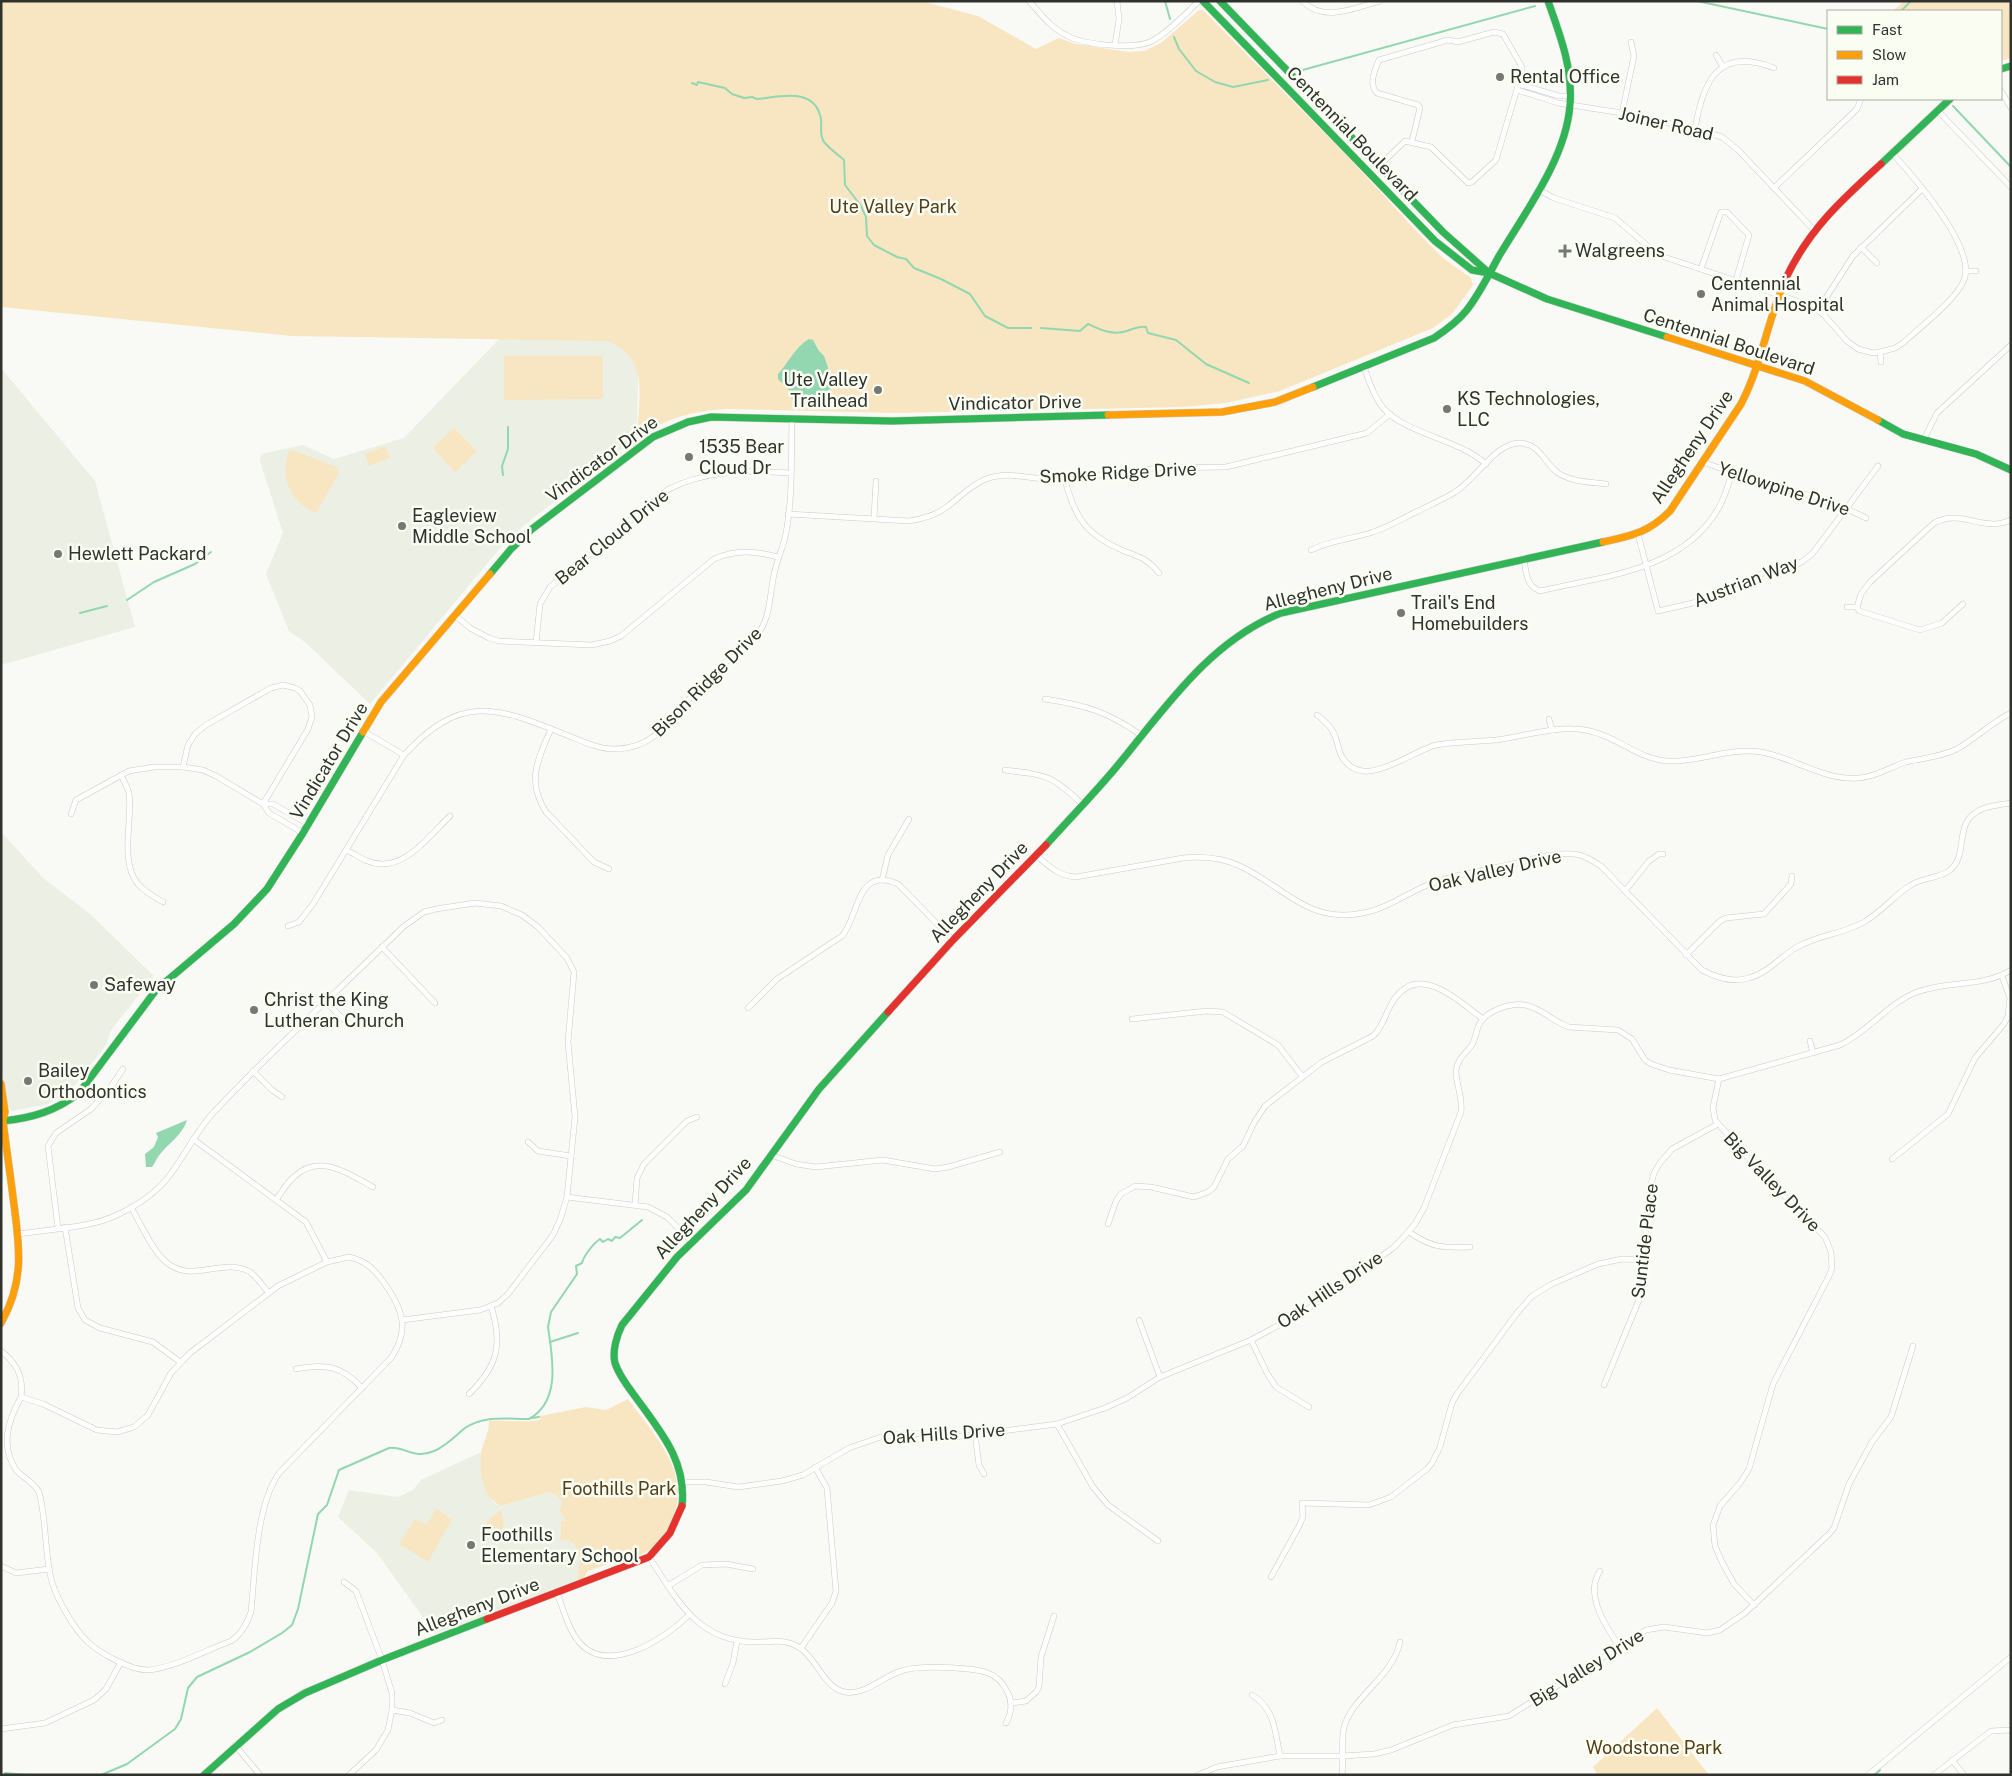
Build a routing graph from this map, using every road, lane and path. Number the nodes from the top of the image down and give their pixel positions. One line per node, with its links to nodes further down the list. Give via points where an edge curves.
1 (1029, 1): 10 (street, via 1066,36)
2 (1117, 1): 10 (street, via 1119,19)
3 (1199, 1): 10 (street, via 1152,41 1135,46)
4 (1203, 1): 37 (main road, Centennial Boulevard, via 1435,240 1472,270)
5 (1220, 1): 26 (main road, Centennial Boulevard)
6 (1302, 1): 7 (street, via 1316,11 1330,14)
7 (1380, 1)
8 (1548, 1): 16 (main road, Vindicator Drive, via 1567,58)
9 (1631, 42): 22 (street, via 1634,56)
10 (1115, 45)
11 (1716, 55): 12 (street)
12 (1723, 67): 13 (street, via 1752,61); 23 (street, via 1703,91)
13 (1774, 68)
14 (1518, 87): 16 (street); 19 (street, Joiner Road); 24 (street, via 1496,160 1472,182 1464,181 1431,147); 24 (street, via 1522,67 1500,32 1458,42 1448,40 1382,58 1377,64 1373,89 1418,105)
15 (2002, 93): 20 (street)
16 (1570, 96): 19 (main road, Vindicator Drive)
17 (1861, 100): 27 (street, via 1857,109)
18 (1949, 100): 21 (main road, Allegheny Drive)
19 (1570, 105): 22 (street, Joiner Road); 30 (main road, Vindicator Drive, via 1559,150)
20 (2011, 108)
21 (1937, 110): 25 (main road, Allegheny Drive); 28 (street)
22 (1622, 113): 23 (street, Joiner Road)
23 (1695, 128): 27 (street, Joiner Road, via 1731,144)
24 (1412, 141): 26 (street, via 1402,142)
25 (1892, 153): 29 (street); 31 (main road, Allegheny Drive)
26 (1379, 166): 37 (main road, Centennial Boulevard, via 1443,232)
27 (1774, 188): 31 (street, Joiner Road)
28 (2011, 188)
29 (1922, 189): 32 (street); 35 (street, via 1961,248)
30 (1539, 190): 34 (street, via 1616,218 1658,255); 37 (main road, Vindicator Drive)
31 (1814, 230): 39 (main road, Allegheny Drive, via 1797,255)
32 (1861, 247): 33 (street); 40 (street, via 1844,267)
33 (1877, 263)
34 (1701, 269): 38 (street); 38 (street, via 1721,212 1727,212 1749,235)
35 (1966, 271): 36 (street); 42 (street, via 1955,294 1902,343)
36 (1976, 271)
37 (1489, 273): 44 (main road, Centennial Boulevard, via 1556,302); 45 (main road, Vindicator Drive, via 1466,311 1449,328 1434,338)
38 (1736, 280): 39 (street)
39 (1779, 293): 40 (street); 44 (main road, Allegheny Drive)
40 (1818, 310): 42 (street, via 1852,346 1866,352)
41 (2011, 345): 48 (street, via 1937,413)
42 (1880, 352): 43 (street)
43 (1881, 362)
44 (1757, 364): 48 (main road, Centennial Boulevard, via 1805,381 1903,434); 49 (main road, Allegheny Drive, via 1741,404)
45 (1364, 367): 46 (street, via 1374,392); 47 (main road, Vindicator Drive, via 1275,402 1222,412 892,421)
46 (1390, 414): 50 (street, via 1471,452); 55 (street, Smoke Ridge Drive, via 1367,433 1226,467 1159,468)
47 (792, 419): 53 (street, Bison Ridge Drive); 72 (main road, Vindicator Drive, via 711,417 688,422 653,437 526,535)
48 (1923, 440): 52 (main road, Centennial Boulevard, via 1976,454)
49 (1703, 462): 54 (street, Yellowpine Drive); 63 (main road, Allegheny Drive, via 1670,511)
50 (1486, 464): 57 (street, via 1504,447 1527,444 1539,450 1554,469 1565,476); 64 (street, via 1455,492 1389,526)
51 (1878, 466): 58 (street, Austrian Way)
52 (2011, 470)
53 (790, 473): 59 (street, Bison Ridge Drive); 73 (street, Bear Cloud Drive, via 731,472 688,481 667,490 550,587 540,604)
54 (1732, 473): 58 (street, Yellowpine Drive); 67 (street, via 1719,509 1708,523 1679,550)
55 (1065, 480): 60 (street, Smoke Ridge Drive, via 998,476 975,484 929,517 909,521); 68 (street, via 1074,510 1086,527 1102,541 1150,561)
56 (876, 481): 60 (street)
57 (1606, 484)
58 (1846, 508): 61 (street, Yellowpine Drive); 67 (street, Austrian Way, via 1803,562 1766,572 1693,604 1658,611)
59 (788, 514): 60 (street, Smoke Ridge Drive); 65 (street, Bison Ridge Drive, via 786,534)
60 (874, 518)
61 (1866, 518)
62 (2011, 520): 70 (street, via 1988,525 1956,517 1941,519 1870,582)
63 (1638, 534): 66 (main road, Allegheny Drive); 67 (street)
64 (1312, 550)
65 (778, 557): 73 (street, via 748,551 714,558 610,641 592,645); 78 (street, Bison Ridge Drive, via 769,613 760,631 701,685 657,736 638,746 613,749 588,744)
66 (1524, 559): 67 (street, via 1529,583 1540,591); 81 (main road, Allegheny Drive, via 1270,616 1197,670)
67 (1646, 567)
68 (1160, 572)
69 (1963, 604): 70 (street, via 1942,623 1920,630 1859,611)
70 (1857, 607): 71 (street)
71 (1847, 608)
72 (455, 615): 73 (street, via 489,638); 80 (main road, Vindicator Drive, via 382,702)
73 (536, 643)
74 (1045, 699): 81 (street, via 1094,708)
75 (2011, 713): 79 (street, via 1948,753 1906,762 1872,776 1848,778 1825,774 1764,752 1738,750 1668,761 1639,754 1591,731)
76 (1318, 715): 79 (street, via 1333,730 1346,762 1367,772 1382,769 1436,745)
77 (1549, 719): 79 (street)
78 (551, 729): 82 (street, Bison Ridge Drive, via 505,712 468,713 446,720 424,735); 97 (street, via 536,766 538,796 546,812 594,862)
79 (1552, 730)
80 (363, 731): 82 (street); 92 (main road, Vindicator Drive)
81 (1142, 736): 88 (main road, Allegheny Drive)
82 (404, 755): 94 (street, Bison Ridge Drive)
83 (183, 767): 85 (street, via 145,768); 87 (street, via 211,774); 87 (street, via 188,745 200,730 271,688 283,685 295,688 310,705 311,722)
84 (1005, 770): 88 (street, via 1049,778)
85 (121, 775): 89 (street, via 76,800); 101 (street, via 129,794 131,872 144,890)
86 (2011, 803): 105 (street, Oak Valley Drive, via 1982,809 1970,818 1960,856 1950,870 1912,884 1886,907 1858,925 1802,944 1759,974 1725,980 1702,970)
87 (264, 804): 92 (street, via 273,804); 93 (street, via 269,813)
88 (1082, 804): 96 (main road, Allegheny Drive)
89 (71, 814)
90 (450, 816): 94 (street, via 408,856 393,863 366,861)
91 (909, 820): 99 (street, via 888,855)
92 (308, 824): 93 (main road, Vindicator Drive)
93 (303, 833): 123 (main road, Vindicator Drive, via 260,898 156,990 70,1102 51,1113)
94 (346, 850): 102 (street, Bison Ridge Drive, via 313,904 299,922)
95 (1663, 854): 100 (street, via 1649,862)
96 (1036, 855): 100 (street, Oak Valley Drive, via 1061,875 1076,877 1183,858 1219,859 1241,866 1304,906 1338,915 1375,910 1426,886 1455,877 1562,854 1588,858); 103 (main road, Allegheny Drive)
97 (609, 869)
98 (1792, 876): 105 (street, via 1791,884 1768,911 1726,918)
99 (882, 880): 103 (street, via 903,889); 110 (street, via 863,890 842,936 777,979)
100 (1625, 890): 105 (street, Oak Valley Drive)
101 (163, 902)
102 (288, 926)
103 (953, 940): 128 (main road, Allegheny Drive, via 818,1089)
104 (382, 947): 108 (street); 109 (street); 129 (street, via 424,912 475,903 512,909 538,927 571,965 574,981 568,1042 575,1117)
105 (1686, 955)
106 (2011, 970): 107 (street)
107 (2002, 976): 115 (street, via 1918,991 1893,1005 1855,1037); 130 (street, via 2010,998 2004,1024 1975,1058 1948,1114)
108 (326, 1002): 113 (street, via 346,1022); 117 (street)
109 (435, 1003)
110 (748, 1008)
111 (1132, 1019): 118 (street, via 1223,1012 1278,1045)
112 (1483, 1019): 118 (street, via 1433,985 1408,986 1396,997 1373,1036 1330,1056); 119 (street, via 1506,1007 1532,1007 1569,1027 1610,1028 1625,1033 1650,1064); 139 (street, Oak Hills Drive, via 1473,1042 1457,1065 1461,1112 1424,1208)
113 (356, 1026)
114 (1810, 1041): 115 (street)
115 (1813, 1053): 119 (street)
116 (123, 1069): 138 (street, via 92,1109 56,1133 48,1146)
117 (253, 1072): 121 (street); 125 (street)
118 (1302, 1076): 136 (street, via 1265,1106 1243,1146 1228,1159 1214,1187 1208,1192 1194,1197 1135,1186 1121,1194)
119 (1718, 1079): 124 (street, Big Valley Drive, via 1713,1107)
120 (1, 1084): 123 (main road, via 5,1112)
121 (282, 1097)
122 (697, 1117): 134 (street, via 687,1121 644,1164 637,1178)
123 (2, 1119): 140 (main road)
124 (1718, 1124): 143 (street, Suntide Place, via 1672,1149 1654,1173 1649,1192); 176 (street, Big Valley Drive, via 1820,1231 1829,1245 1832,1259 1829,1276 1773,1384 1749,1470 1720,1506 1713,1525 1715,1546 1722,1562 1734,1584)
125 (193, 1139): 133 (street); 135 (street, via 163,1183)
126 (528, 1142): 129 (street, via 538,1151)
127 (1000, 1152): 128 (street, via 936,1169 883,1160 816,1167)
128 (771, 1155): 141 (main road, Allegheny Drive, via 746,1190)
129 (571, 1156): 132 (street)
130 (1892, 1159)
131 (373, 1187): 133 (street, via 339,1168 315,1166 294,1176)
132 (566, 1196): 134 (street); 146 (street, via 553,1235 507,1294)
133 (276, 1200): 144 (street, via 306,1222)
134 (634, 1205): 141 (street, via 648,1207 667,1217)
135 (132, 1207): 137 (street, via 114,1217); 145 (street, via 157,1251 170,1265 195,1273 220,1268 242,1269 256,1278)
136 (1108, 1224)
137 (65, 1227): 138 (street); 153 (street, via 80,1315 100,1328 153,1342)
138 (58, 1228): 140 (street)
139 (1409, 1232): 142 (street, via 1437,1247); 150 (street, Oak Hills Drive, via 1393,1248 1315,1304)
140 (19, 1234): 149 (main road, via 18,1280)
141 (692, 1242): 165 (main road, Allegheny Drive, via 622,1324 615,1354 624,1382 668,1443 679,1462)
142 (1470, 1247)
143 (1644, 1260): 156 (street, Suntide Place, via 1641,1295); 172 (street, via 1622,1259 1598,1264 1552,1284 1525,1303 1456,1394 1440,1448 1427,1469 1391,1497 1369,1505 1302,1503 1303,1517)
144 (327, 1262): 145 (street); 147 (street, via 349,1257 370,1265 394,1297)
145 (268, 1292): 153 (street)
146 (491, 1306): 147 (street); 158 (street, via 498,1332 497,1351 484,1378)
147 (402, 1320): 157 (street, via 401,1338 395,1352)
148 (1139, 1320): 155 (street)
149 (1, 1323)
150 (1251, 1340): 155 (street, Oak Hills Drive); 160 (street, via 1276,1387)
151 (1912, 1346): 176 (street, via 1893,1412 1849,1484 1834,1528)
152 (1, 1351): 159 (street, via 21,1375)
153 (180, 1362): 159 (street, via 148,1415 134,1427 117,1432 97,1430)
154 (296, 1369): 157 (street, via 333,1368 350,1375)
155 (1160, 1377): 161 (street, Oak Hills Drive, via 1118,1403)
156 (1604, 1385)
157 (362, 1388): 185 (street, via 280,1472 270,1487 262,1511 251,1612 237,1636 166,1666 140,1669)
158 (469, 1394)
159 (21, 1396): 169 (street, via 8,1418 4,1444 10,1462 35,1485 38,1492)
160 (1309, 1407)
161 (1057, 1424): 162 (street, Oak Hills Drive); 166 (street, via 1093,1486 1108,1504)
162 (976, 1434): 163 (street, Oak Hills Drive, via 946,1437 910,1433 881,1438 849,1448); 164 (street)
163 (815, 1467): 165 (street, Oak Hills Drive, via 787,1480 745,1487); 182 (street, via 827,1488 836,1591 832,1603)
164 (984, 1474)
165 (684, 1482): 167 (main road, Allegheny Drive, via 679,1521)
166 (1158, 1542)
167 (649, 1557): 174 (street); 175 (main road, Allegheny Drive)
168 (1, 1566): 169 (street, via 16,1573)
169 (49, 1570): 185 (street, via 56,1593 82,1635 97,1650)
170 (753, 1570): 174 (street, via 726,1564 702,1565)
171 (1600, 1571): 181 (street, via 1594,1581 1598,1607)
172 (1271, 1577)
173 (344, 1582): 184 (street, via 356,1591)
174 (668, 1586): 177 (street)
175 (557, 1593): 177 (street, via 578,1641 600,1656 630,1652 670,1633); 184 (main road, Allegheny Drive)
176 (1754, 1605): 181 (street, Big Valley Drive, via 1720,1630 1707,1633 1655,1627)
177 (690, 1615): 179 (street, via 711,1632)
178 (1054, 1616): 188 (street, via 1040,1657 1039,1687 1026,1701)
179 (737, 1641): 182 (street, via 780,1641); 186 (street)
180 (1400, 1642): 196 (street, via 1397,1655 1344,1725)
181 (1619, 1646): 196 (street, Big Valley Drive, via 1509,1716 1453,1725 1381,1752)
182 (801, 1648): 188 (street, via 833,1687 844,1692 857,1692 908,1669 974,1670 993,1676 1007,1691)
183 (2011, 1656): 203 (street)
184 (382, 1660): 189 (street, via 392,1693); 194 (main road, Allegheny Drive, via 305,1693 278,1709)
185 (121, 1662): 192 (street, via 106,1689 94,1700 45,1723)
186 (725, 1684)
187 (1252, 1695): 195 (street, via 1269,1712)
188 (1012, 1703): 191 (street)
189 (392, 1710): 190 (street, via 434,1723); 200 (street, via 388,1730 376,1750)
190 (442, 1720)
191 (1006, 1723)
192 (1, 1729)
193 (2011, 1730): 197 (street, via 1991,1731)
194 (235, 1745): 198 (main road, Allegheny Drive); 199 (street)
195 (1280, 1756): 196 (street, Big Valley Drive); 201 (street, Big Valley Drive, via 1217,1767)
196 (1344, 1756): 202 (street)
197 (1952, 1760): 204 (street); 205 (street)
198 (204, 1775)
199 (260, 1775)
200 (349, 1775)
201 (1198, 1775)
202 (1342, 1775)
203 (1868, 1775)
204 (1934, 1775)
205 (1964, 1775)

